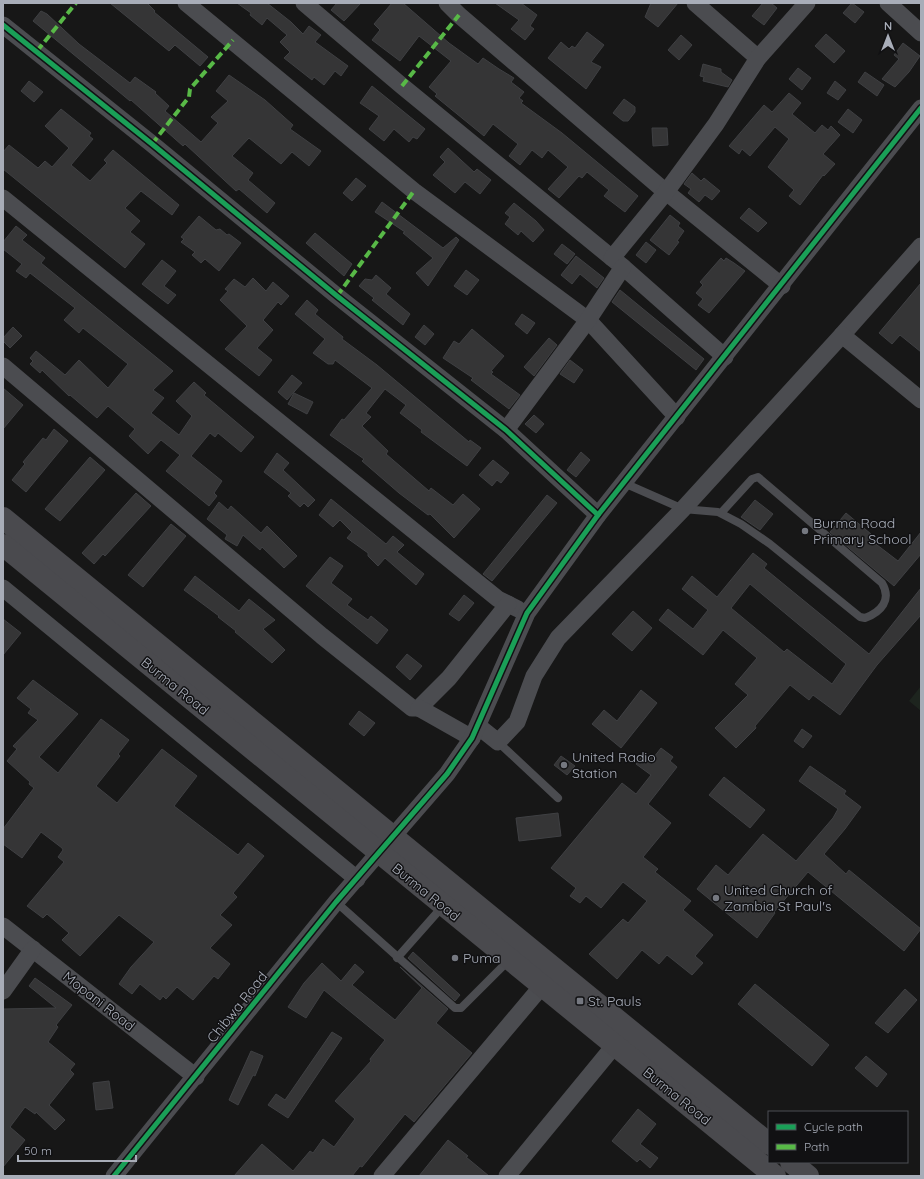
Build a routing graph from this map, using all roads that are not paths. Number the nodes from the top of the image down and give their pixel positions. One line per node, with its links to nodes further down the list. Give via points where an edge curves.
1 (186, 3): 16 (street, via 414,191)
2 (304, 3): 14 (street)
3 (447, 3): 11 (street, via 459,16)
4 (695, 3): 9 (street)
5 (807, 3): 9 (street)
6 (888, 3): 8 (street)
7 (3, 25): 22 (street)
8 (921, 33)
9 (758, 58): 11 (street, via 716,124)
10 (921, 108): 15 (street, Chibwa Road)
11 (666, 192): 14 (street); 15 (street)
12 (3, 198): 30 (street, via 498,599)
13 (921, 246): 17 (street)
14 (617, 262): 16 (street); 18 (street)
15 (782, 286): 18 (street, Chibwa Road)
16 (588, 320): 21 (street); 22 (street)
17 (842, 335): 20 (street); 24 (street)
18 (725, 357): 21 (street, Chibwa Road)
19 (3, 366): 32 (street, via 322,636 412,708)
20 (921, 400)
21 (677, 417): 23 (street, Chibwa Road)
22 (506, 430): 26 (street)
23 (624, 483): 24 (lane); 26 (street, Chibwa Road)
24 (683, 509): 25 (lane); 34 (street, via 558,638 534,676 517,722)
25 (721, 513): 25 (lane, via 770,544 860,617 869,617 882,608 887,598 882,584 758,477 752,479)
26 (598, 515): 31 (street, Chibwa Road)
27 (3, 518): 36 (main road, Burma Road)
28 (3, 545): 36 (main road, Burma Road)
29 (3, 588): 37 (street)
30 (508, 604): 31 (street); 32 (street, via 449,678)
31 (527, 613): 33 (street, Chibwa Road)
32 (419, 708): 33 (street)
33 (475, 732): 34 (street); 36 (street, Chibwa Road, via 447,774)
34 (498, 742): 35 (lane)
35 (558, 798)
36 (385, 845): 37 (street, Chibwa Road); 39 (main road, Burma Road); 48 (main road, Burma Road)
37 (357, 880): 38 (street, Chibwa Road)
38 (336, 902): 42 (lane); 47 (street, Chibwa Road)
39 (443, 906): 42 (lane); 43 (main road, Burma Road)
40 (3, 926): 41 (street, Mopani Road)
41 (33, 949): 45 (street); 47 (street, Mopani Road)
42 (397, 958): 43 (lane, via 458,1009)
43 (510, 960): 44 (main road, Burma Road)
44 (542, 986): 46 (main road, Burma Road); 51 (street)
45 (3, 990)
46 (614, 1046): 52 (street); 53 (main road, Burma Road)
47 (196, 1077): 50 (street, Chibwa Road)
48 (768, 1143)
49 (792, 1163): 54 (main road)
50 (114, 1176)
51 (382, 1176)
52 (507, 1176)
53 (775, 1176)
54 (808, 1176)

